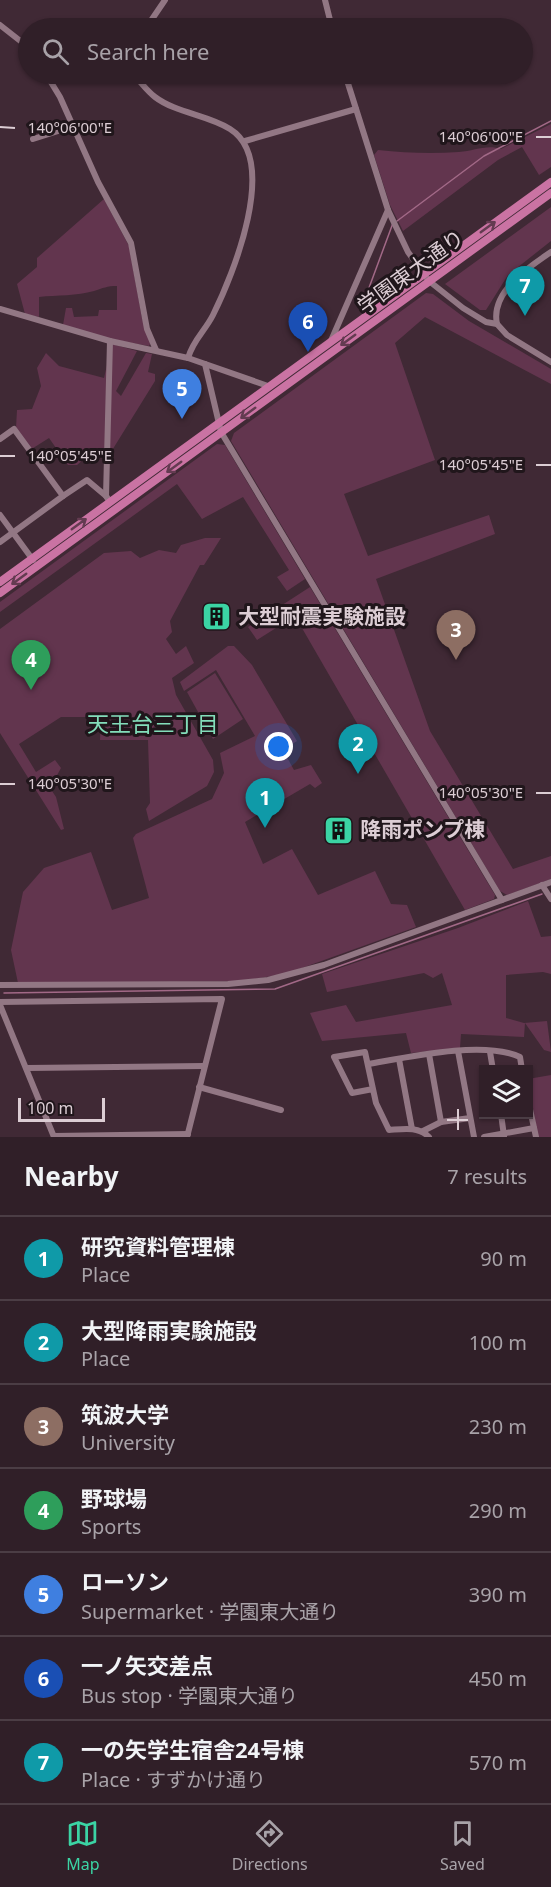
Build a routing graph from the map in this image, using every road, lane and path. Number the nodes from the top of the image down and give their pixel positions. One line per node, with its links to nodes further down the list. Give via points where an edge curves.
1 (165, 0): 3 (street)
2 (325, 0): 4 (street)
3 (153, 18)
4 (330, 18)
5 (0, 25): 6 (street)
6 (18, 39)
7 (51, 84): 11 (street)
8 (142, 84): 13 (street, via 154,97 230,129)
9 (348, 84): 10 (street)
10 (356, 109): 13 (street); 16 (street)
11 (74, 126): 12 (street); 24 (street, via 131,243 147,329)
12 (33, 139)
13 (245, 141): 25 (street, via 253,182 244,240 214,313 195,338)
14 (551, 182): 18 (main road, 学園東大通り, one-way to 14)
15 (551, 193): 19 (main road, 学園東大通り)
16 (388, 210): 18 (street, via 399,236); 23 (street)
17 (551, 252): 21 (street, via 512,284 499,304)
18 (424, 274): 19 (street); 23 (main road, 学園東大通り)
19 (429, 281): 21 (street, via 475,317); 29 (main road, 学園東大通り, one-way to 29)
20 (0, 309): 22 (street)
21 (497, 324): 26 (street, via 507,335)
22 (110, 341): 24 (street); 32 (street)
23 (330, 343): 28 (main road, 学園東大通り)
24 (156, 350): 25 (street)
25 (188, 358): 27 (street)
26 (551, 362)
27 (205, 364): 28 (street); 29 (street)
28 (268, 386): 29 (main road, 学園東大通り)
29 (220, 428): 32 (main road, 学園東大通り); 37 (main road, 学園東大通り, one-way to 37); 43 (street)
30 (0, 439): 31 (street, via 14,429)
31 (63, 496): 32 (street, via 87,480); 34 (street)
32 (108, 499): 36 (main road, 学園東大通り, one-way to 32)
33 (0, 514): 34 (street)
34 (13, 532): 35 (street); 36 (street)
35 (0, 542)
36 (32, 558): 37 (street); 38 (main road, 学園東大通り)
37 (38, 566): 39 (main road, 学園東大通り, one-way to 39)
38 (0, 582)
39 (0, 593)
40 (551, 882): 41 (street)
41 (542, 885): 42 (street); 43 (street)
42 (551, 899)
43 (502, 900): 44 (street, via 324,965 268,980 228,984)
44 (0, 985)
45 (0, 1003): 53 (street, via 222,999); 54 (street)
46 (458, 1052): 47 (street); 48 (street); 58 (street)
47 (490, 1052): 51 (street); 52 (street, via 509,1052 520,1057)
48 (429, 1054): 49 (street); 61 (street)
49 (399, 1059): 50 (street); 63 (street)
50 (369, 1064): 56 (street); 56 (street, via 365,1052 334,1057 352,1093)
51 (492, 1065)
52 (521, 1065)
53 (204, 1066): 54 (street); 55 (street)
54 (27, 1068): 67 (street)
55 (199, 1087): 57 (street); 65 (street)
56 (373, 1089): 63 (street, via 389,1130)
57 (281, 1110)
58 (470, 1118): 61 (street); 69 (street)
59 (502, 1119): 66 (street)
60 (532, 1119): 62 (street)
61 (441, 1122): 64 (street)
62 (534, 1128): 66 (street); 71 (street)
63 (411, 1129): 64 (street)
64 (426, 1134)
65 (187, 1135): 68 (street)
66 (504, 1135): 70 (street)
67 (54, 1136): 68 (street)
68 (115, 1136)
69 (474, 1137)
70 (484, 1137)
71 (536, 1137)

